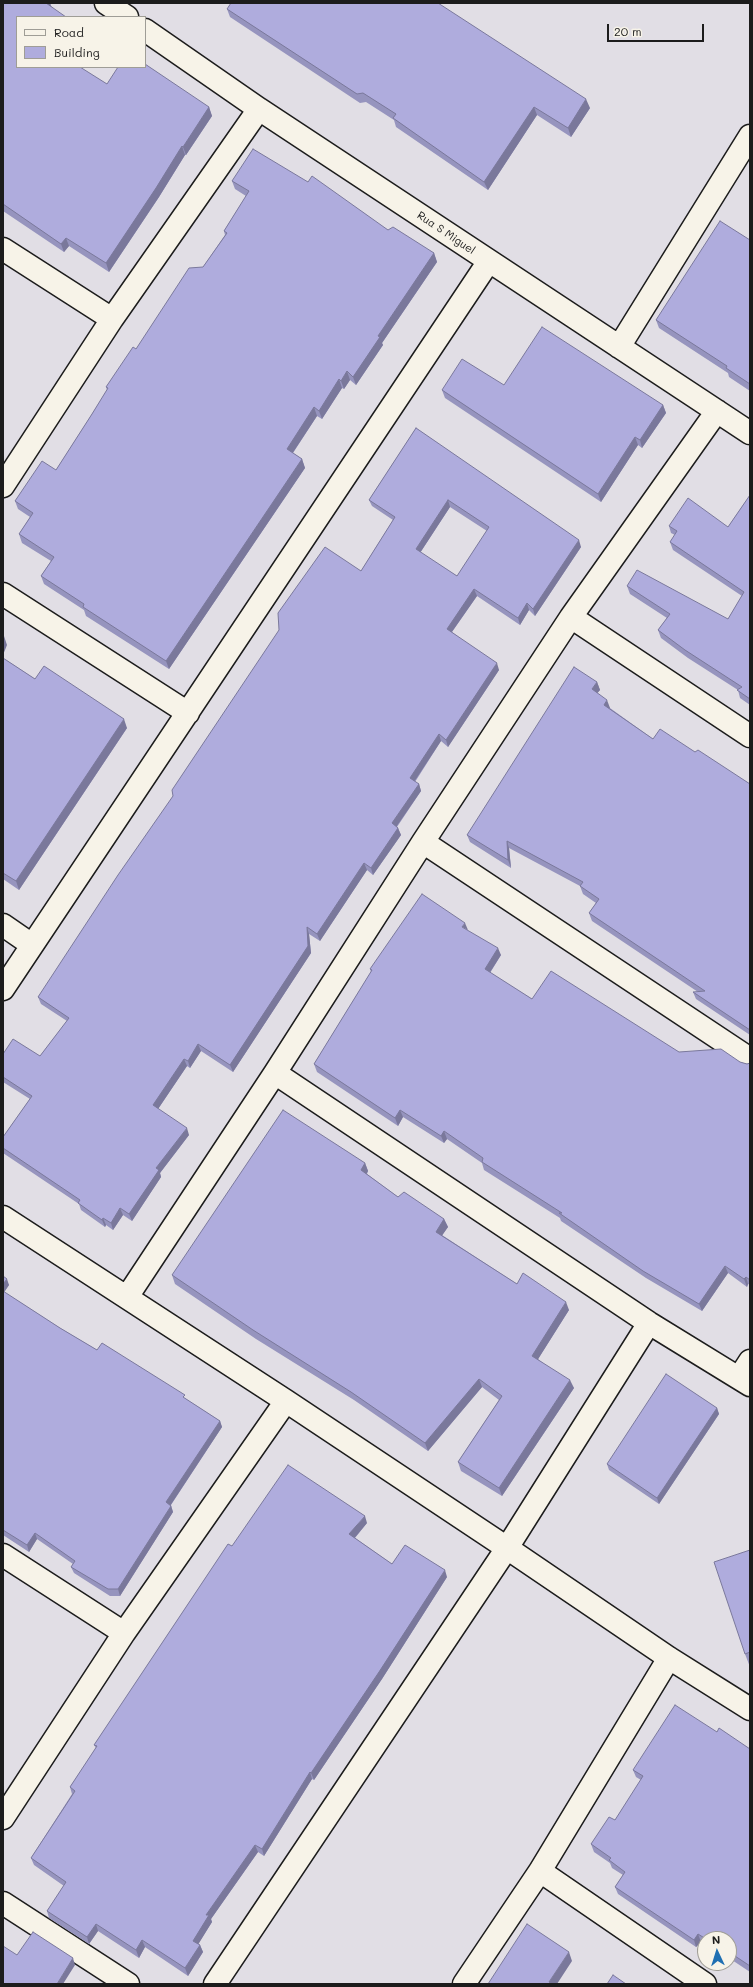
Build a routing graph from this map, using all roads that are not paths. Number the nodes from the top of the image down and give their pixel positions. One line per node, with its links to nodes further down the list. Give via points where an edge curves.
1 (106, 3): 2 (street)
2 (125, 16)
3 (146, 31): 4 (street, Rua S Miguel)
4 (259, 108): 7 (street, Rua S Miguel); 8 (street)
5 (750, 136): 9 (street)
6 (3, 249): 8 (street)
7 (489, 261): 9 (street, Rua S Miguel); 15 (street)
8 (112, 319): 12 (street)
9 (619, 347): 10 (street, Rua S Miguel)
10 (718, 411): 11 (street, Rua S Miguel); 14 (street)
11 (750, 433)
12 (3, 486)
13 (3, 594): 15 (street)
14 (571, 617): 16 (street); 17 (street)
15 (188, 713): 19 (street)
16 (750, 736)
17 (424, 842): 21 (street); 22 (street)
18 (3, 925): 19 (street)
19 (32, 945): 20 (street)
20 (3, 989)
21 (750, 1059)
22 (275, 1073): 24 (street); 25 (street)
23 (3, 1217): 24 (street)
24 (127, 1297): 27 (street)
25 (649, 1323): 26 (street); 28 (street)
26 (746, 1375)
27 (286, 1401): 28 (street); 30 (street)
28 (507, 1548): 31 (street); 37 (street)
29 (3, 1555): 30 (street)
30 (124, 1633): 33 (street)
31 (669, 1658): 32 (street); 34 (street)
32 (750, 1709)
33 (3, 1818)
34 (540, 1871): 38 (street); 39 (street)
35 (3, 1903): 36 (street)
36 (128, 1984)
37 (215, 1984)
38 (464, 1984)
39 (705, 1984)

